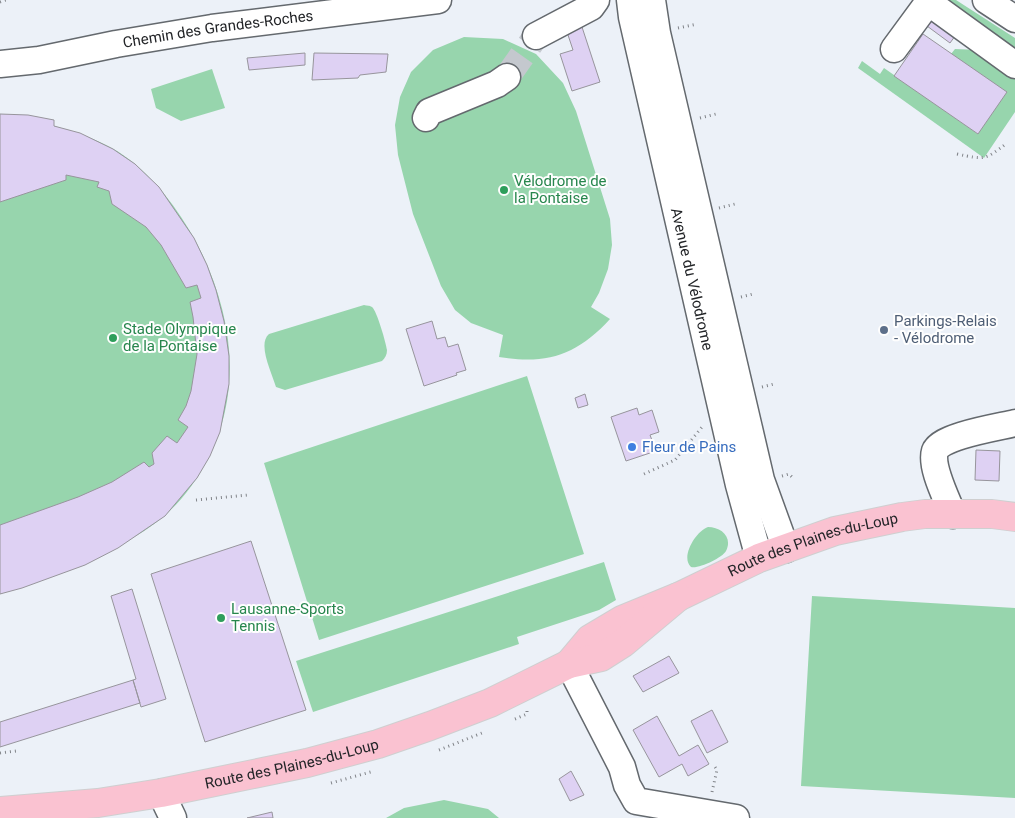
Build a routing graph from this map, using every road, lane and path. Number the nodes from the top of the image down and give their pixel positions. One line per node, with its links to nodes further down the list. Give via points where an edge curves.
1 (6, 0): 7 (path)
2 (438, 0): 14 (street, Chemin des Grandes-Roches, via 212,28 45,59)
3 (596, 0): 12 (street, via 591,7)
4 (630, 0): 38 (street, Avenue du Vélodrome, via 734,465)
5 (652, 0): 37 (street, Avenue du Vélodrome, via 761,480)
6 (986, 0): 9 (street)
7 (0, 2)
8 (925, 6): 13 (street); 15 (street)
9 (1015, 19)
10 (697, 24): 11 (path)
11 (682, 27)
12 (536, 36)
13 (894, 49)
14 (0, 64)
15 (1015, 65)
16 (507, 77): 19 (street, via 458,102 429,112)
17 (716, 114): 18 (path)
18 (702, 117)
19 (426, 118)
20 (1007, 143): 21 (path, via 989,157 980,159)
21 (957, 154)
22 (735, 204): 23 (path)
23 (722, 207)
24 (753, 294): 25 (path)
25 (743, 296)
26 (774, 384): 27 (path)
27 (763, 386)
28 (1015, 423): 35 (street, via 950,439 936,450 938,476)
29 (702, 427): 30 (path, via 675,460)
30 (644, 474)
31 (787, 475): 32 (path)
32 (794, 479)
33 (248, 495): 34 (path)
34 (196, 500)
35 (953, 514): 36 (main road, Route des Plaines-du-Loup); 37 (main road, Route des Plaines-du-Loup, via 902,517 844,529)
36 (1013, 516)
37 (786, 549): 38 (main road, Route des Plaines-du-Loup)
38 (760, 558): 39 (main road, Route des Plaines-du-Loup, via 678,597 629,639 606,654)
39 (569, 664): 43 (main road, Route des Plaines-du-Loup, via 490,703 378,744 308,763); 47 (street, via 636,801)
40 (16, 751): 41 (path)
41 (0, 753)
42 (713, 764): 44 (path, via 717,770)
43 (161, 793): 45 (main road, Route des Plaines-du-Loup, via 98,803); 46 (street)
44 (711, 798)
45 (0, 812)
46 (173, 818)
47 (736, 818)

